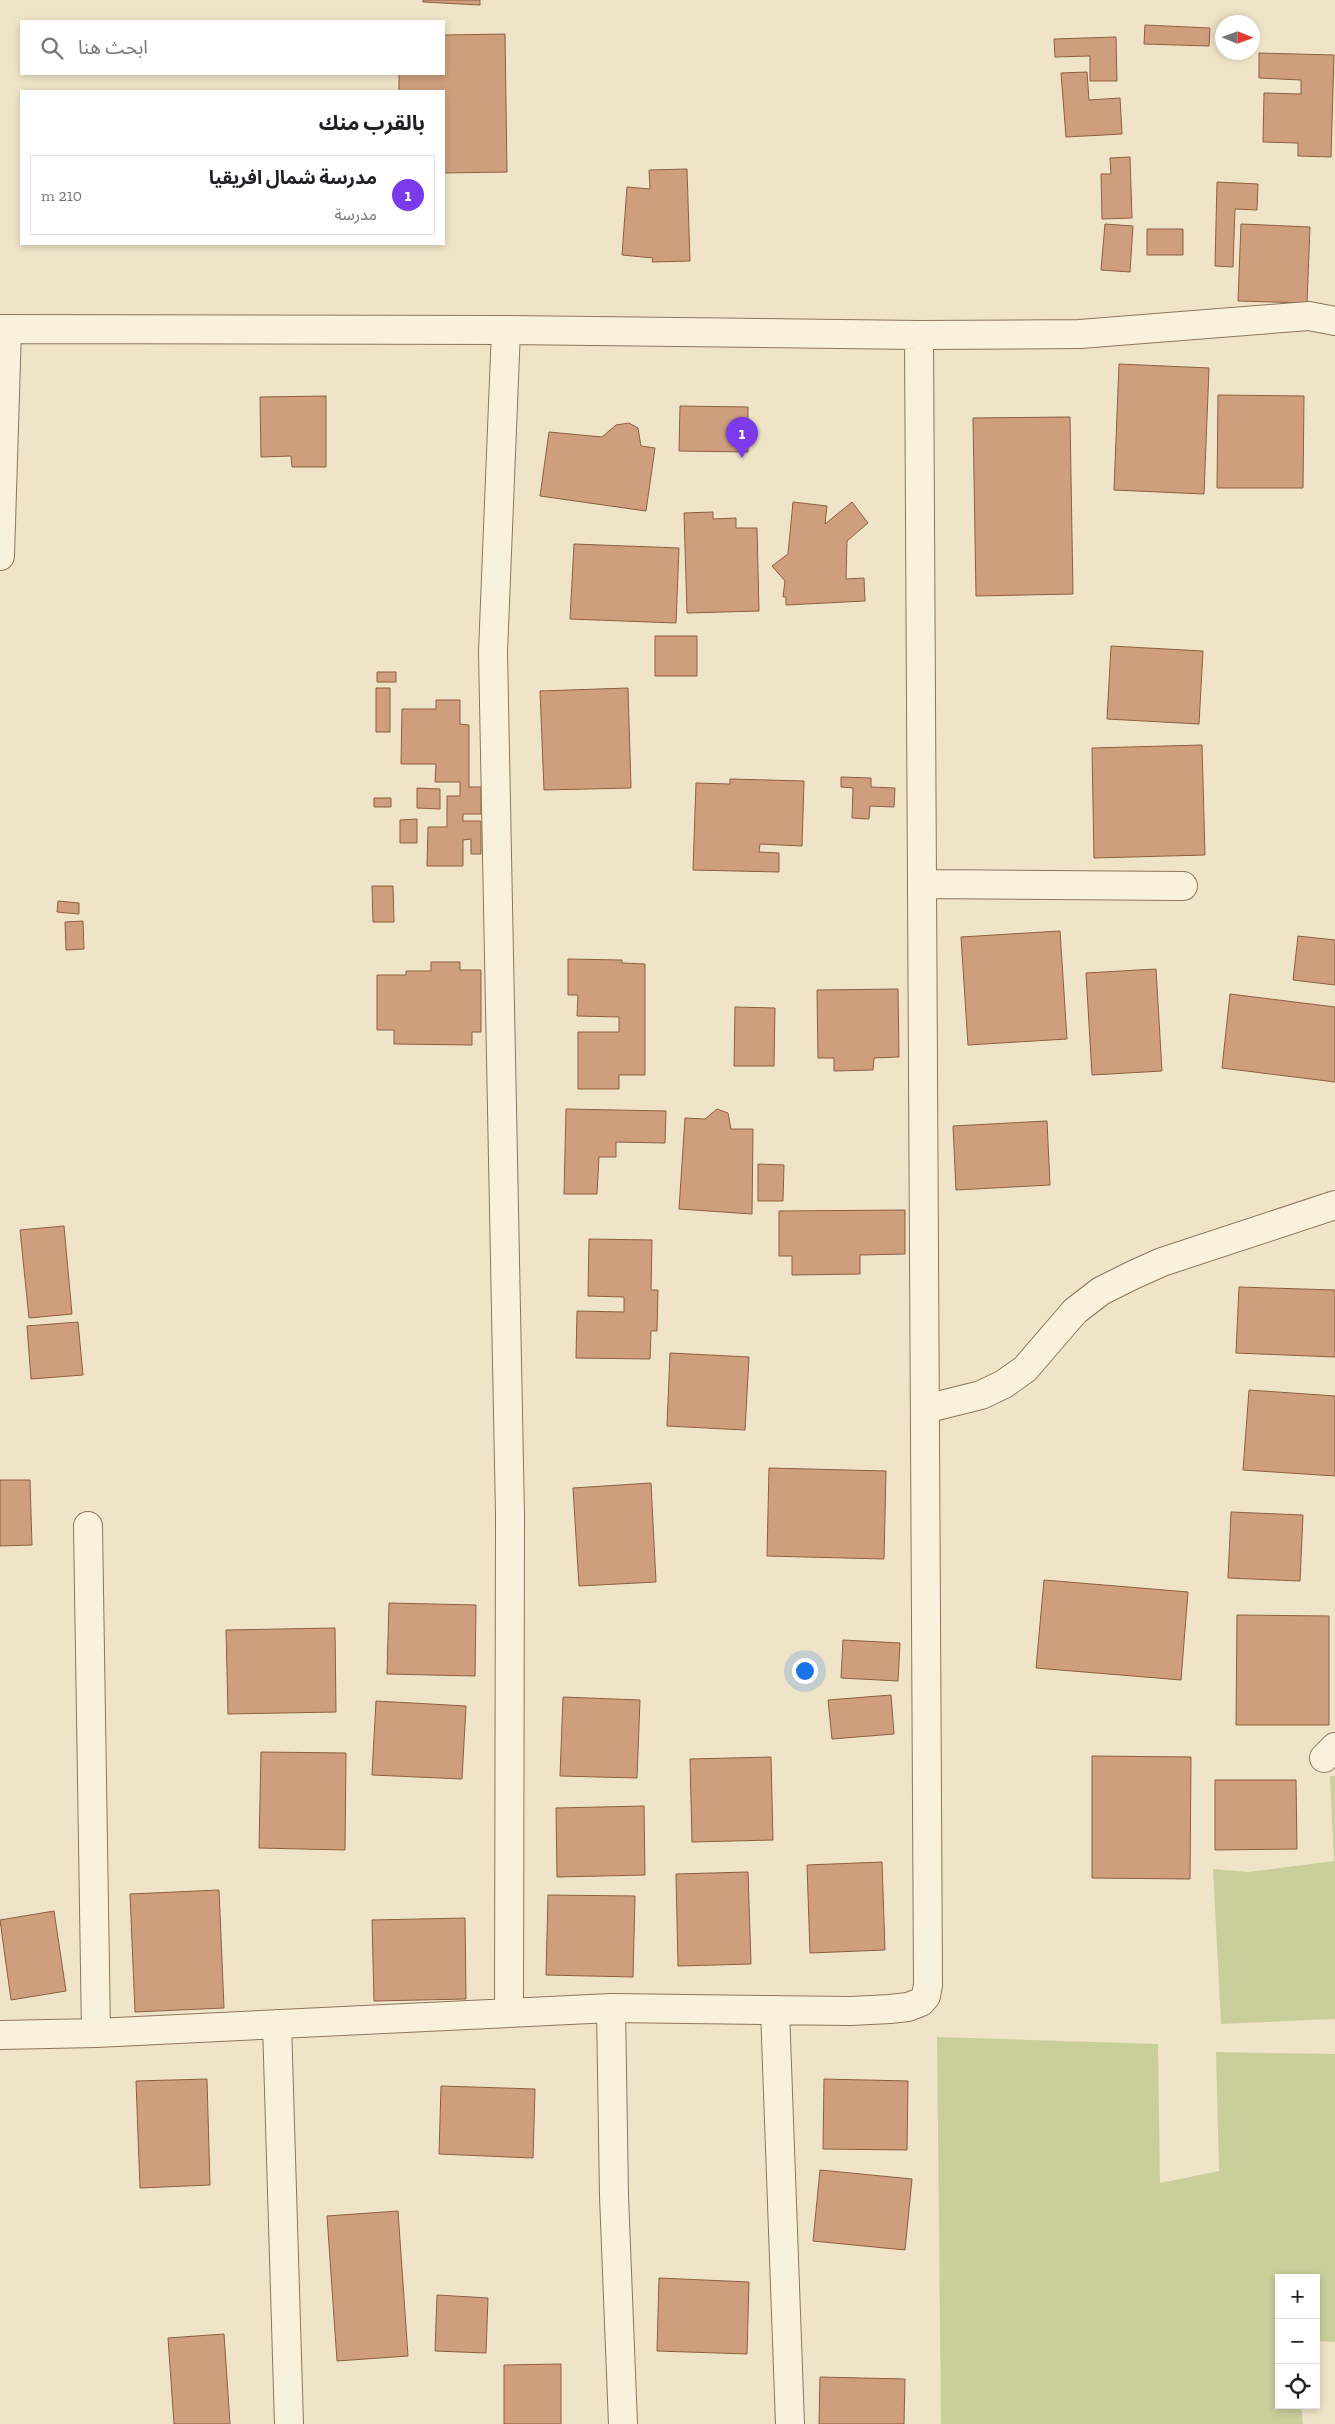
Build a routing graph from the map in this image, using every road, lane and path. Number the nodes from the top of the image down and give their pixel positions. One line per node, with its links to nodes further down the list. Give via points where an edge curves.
1 (1335, 321): 4 (street, via 1309,316 1080,334)
2 (4, 329): 3 (street); 5 (street)
3 (506, 330): 4 (street); 13 (street, via 494,652 510,1514)
4 (919, 335): 6 (street)
5 (0, 556)
6 (923, 884): 7 (street); 9 (street)
7 (1183, 886)
8 (1335, 1204): 9 (street, via 1162,1262 1101,1290 1074,1311 1025,1369 1004,1384 981,1395)
9 (925, 1409): 12 (street, via 926,1996 921,2002 908,2007 890,2009)
10 (88, 1526): 15 (street)
11 (611, 2008): 12 (street); 13 (street); 18 (street)
12 (776, 2010): 19 (street)
13 (508, 2012): 14 (street)
14 (277, 2024): 15 (street); 17 (street)
15 (96, 2033): 16 (street)
16 (0, 2035)
17 (289, 2424)
18 (623, 2424)
19 (790, 2424)

